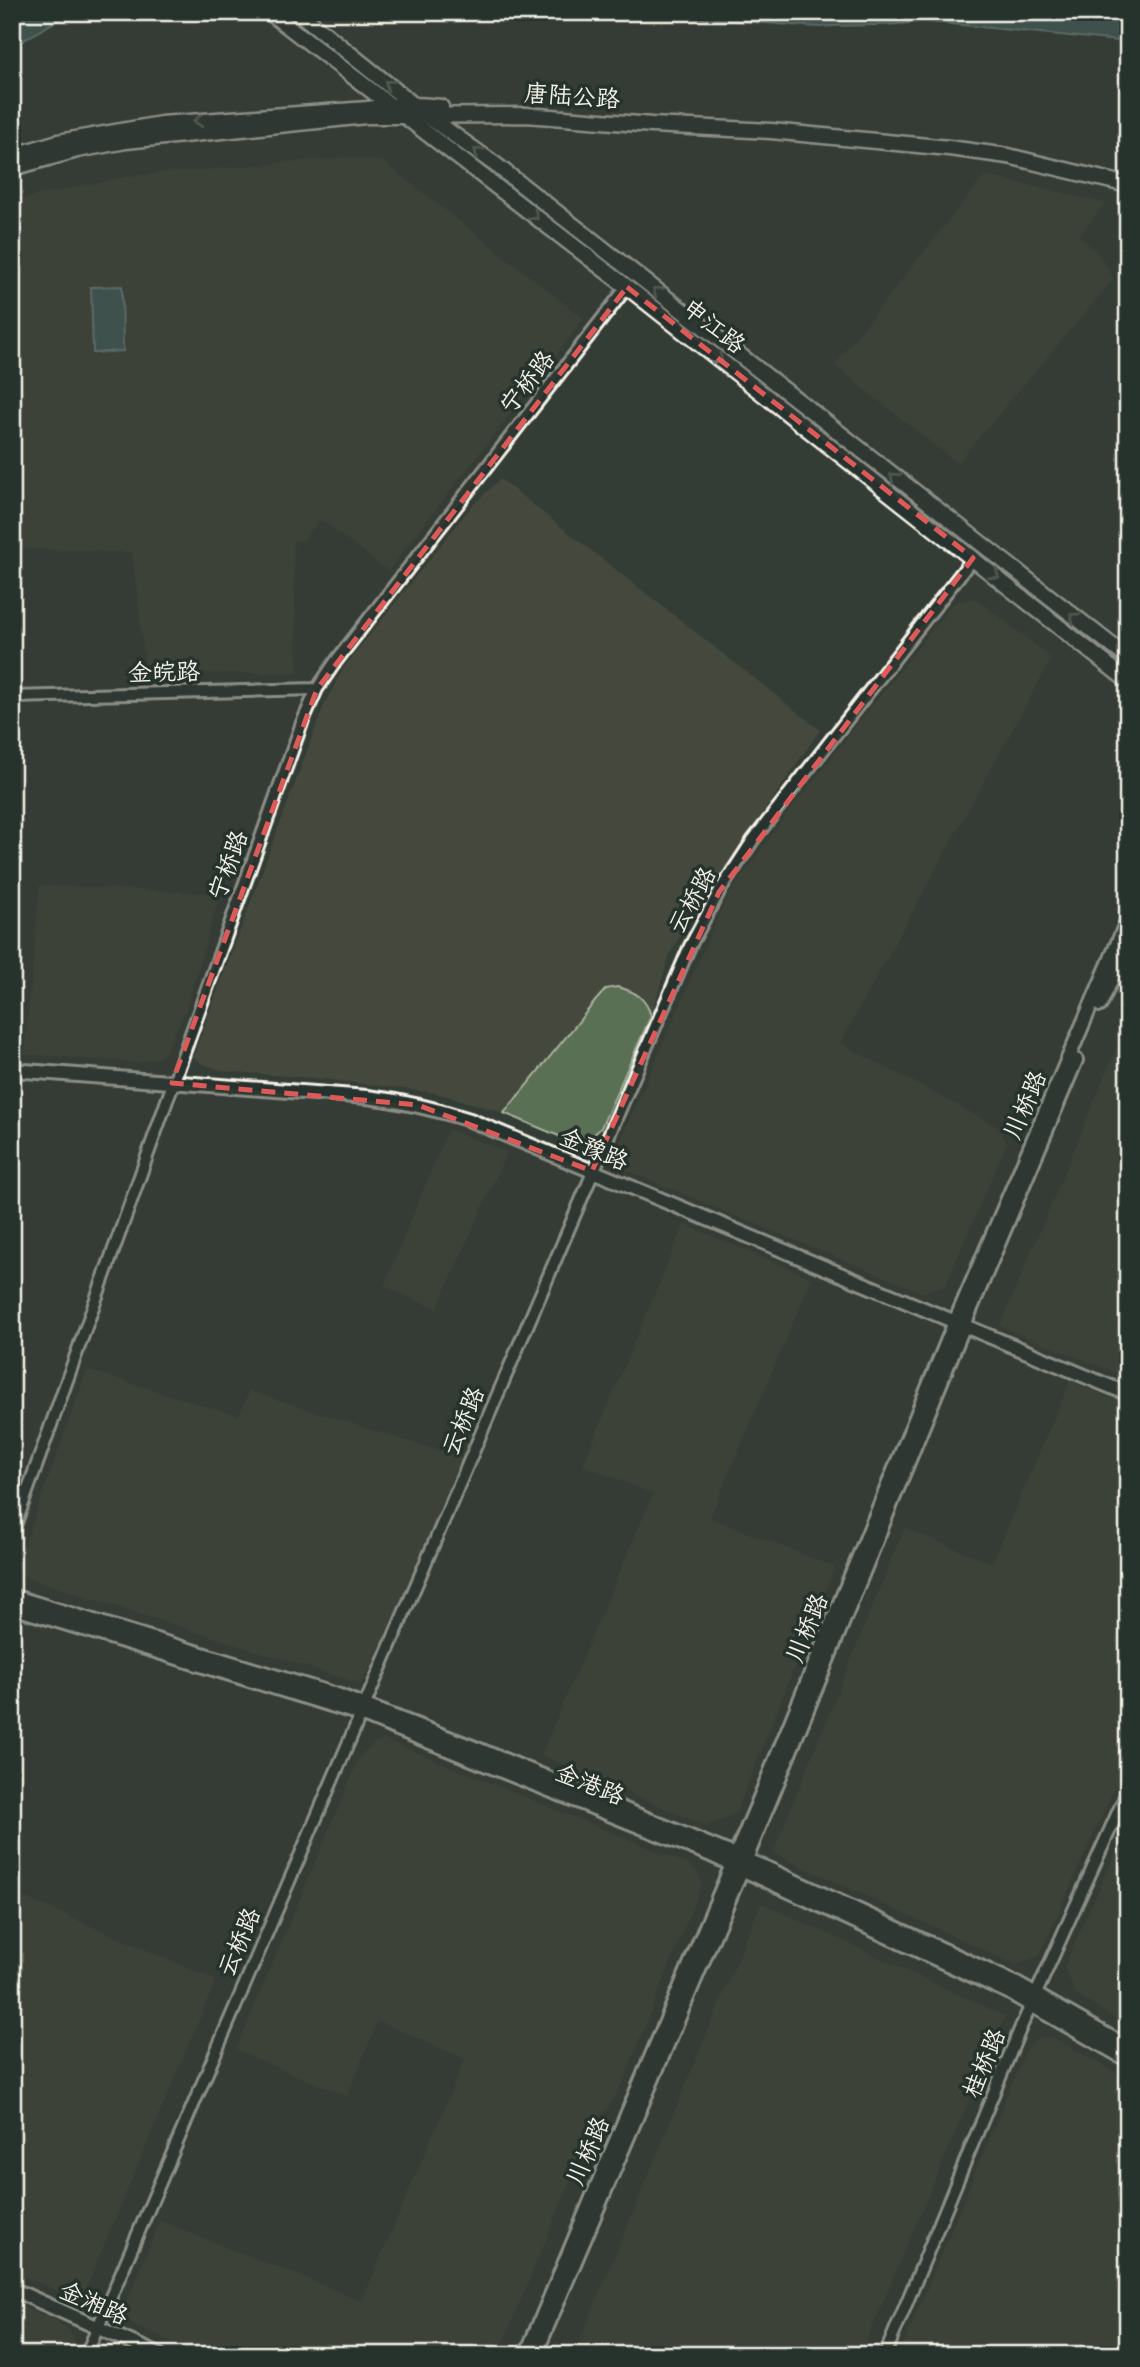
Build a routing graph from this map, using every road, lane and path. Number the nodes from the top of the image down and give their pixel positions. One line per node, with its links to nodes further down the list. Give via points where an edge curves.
1 (269, 12): 4 (main road, 申江路)
2 (298, 12): 3 (main road, 申江路, one-way to 2)
3 (412, 104): 4 (main road, 唐陆公路); 6 (main road, 申江路); 9 (main road, 唐陆公路, via 565,110 870,133 1009,149)
4 (389, 105): 5 (main road, 申江路); 7 (main road, 唐陆公路, one-way to 7, via 161,124 58,142)
5 (402, 115): 6 (main road, 唐陆公路); 8 (main road, 唐陆公路, via 126,141); 11 (main road, 申江路, one-way to 11)
6 (426, 115): 10 (main road, 唐陆公路, via 572,117 949,148 1009,156); 13 (main road, 申江路, one-way to 6)
7 (12, 156)
8 (12, 168)
9 (1128, 175)
10 (1128, 185)
11 (627, 288): 12 (main road, 申江路, one-way to 12); 15 (street, 宁桥路)
12 (973, 558): 14 (main road, 申江路, one-way to 14); 21 (street, 云桥路, via 752,841 719,892 690,946)
13 (1128, 659)
14 (1128, 681)
15 (317, 690): 16 (street, 金皖路); 20 (street, 宁桥路)
16 (12, 697)
17 (1128, 919): 22 (street, 川桥路)
18 (1128, 942): 22 (street, 川桥路)
19 (12, 1070): 20 (street, 金豫路)
20 (172, 1083): 21 (street, 金豫路, via 418,1105 470,1120); 24 (street, 宁桥路)
21 (592, 1171): 22 (street, 金豫路); 27 (street, 云桥路)
22 (960, 1323): 23 (street, 金豫路); 29 (street, 川桥路)
23 (1128, 1394)
24 (12, 1534)
25 (12, 1596): 27 (street, 金港路)
26 (12, 1607): 27 (street, 金港路)
27 (362, 1709): 29 (street, 金港路); 34 (street, 云桥路)
28 (1128, 1790): 30 (street, 桂桥路)
29 (738, 1862): 30 (street, 金港路); 37 (street, 川桥路); 38 (street, 川桥路)
30 (1034, 1999): 31 (street, 金港路); 32 (street, 金港路); 39 (street, 桂桥路)
31 (1128, 2047)
32 (1128, 2060)
33 (12, 2290): 34 (street, 金湘路)
34 (96, 2328): 35 (street, 云桥路); 36 (street, 金湘路)
35 (86, 2355)
36 (159, 2355)
37 (526, 2355)
38 (535, 2355)
39 (885, 2355)

